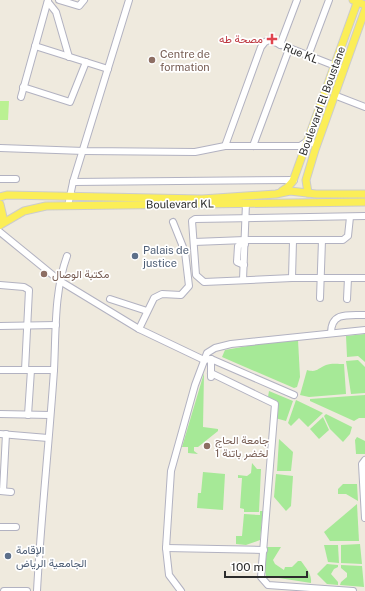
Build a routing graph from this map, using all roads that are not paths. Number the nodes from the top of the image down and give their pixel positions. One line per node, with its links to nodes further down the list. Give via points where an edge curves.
1 (59, 0): 2 (street, via 79,6)
2 (84, 0)
3 (129, 0): 17 (street)
4 (297, 0): 10 (street)
5 (329, 0): 13 (street)
6 (48, 1): 11 (street); 14 (street, via 56,12)
7 (356, 1): 8 (main road); 16 (main road, Boulevard El Boustane)
8 (365, 4)
9 (365, 10): 18 (main road)
10 (280, 45): 12 (street, Rue KL); 25 (street, Rue KL, via 269,40 261,47)
11 (35, 46): 14 (street); 21 (street)
12 (289, 49): 13 (street, Rue KL); 26 (street)
13 (308, 56): 16 (street, Rue KL)
14 (69, 57): 15 (street)
15 (86, 62): 17 (street); 21 (street, via 70,102)
16 (334, 66): 18 (street, Rue KL); 19 (main road, Boulevard El Boustane)
17 (108, 69): 30 (street)
18 (343, 69): 20 (main road)
19 (330, 75): 20 (main road); 27 (main road, Boulevard El Boustane)
20 (340, 78): 22 (main road)
21 (24, 86): 23 (street)
22 (334, 95): 24 (street); 28 (main road)
23 (21, 97)
24 (365, 107)
25 (225, 146): 26 (street); 30 (street, via 195,152)
26 (253, 146): 27 (street)
27 (303, 146): 28 (street); 34 (main road, Boulevard El Boustane)
28 (316, 147): 35 (main road)
29 (0, 148): 30 (street)
30 (84, 151): 33 (street)
31 (0, 179): 32 (street)
32 (16, 179)
33 (73, 182): 34 (street); 38 (street)
34 (292, 185): 35 (main road, Boulevard KL); 38 (main road, Boulevard KL, via 276,194 202,199); 40 (main road, Boulevard El Boustane)
35 (304, 192): 36 (main road, Boulevard KL); 41 (main road)
36 (365, 194)
37 (0, 197): 38 (main road, Boulevard KL)
38 (69, 197): 44 (street)
39 (365, 202): 41 (main road, Boulevard KL)
40 (286, 203): 41 (main road, Boulevard KL); 43 (main road, Boulevard KL)
41 (297, 203)
42 (0, 204): 49 (main road, via 3,217)
43 (246, 204): 44 (main road, Boulevard KL); 47 (street)
44 (68, 206): 49 (main road, Boulevard KL, via 41,207 24,211)
45 (365, 216): 46 (street)
46 (350, 217): 47 (street); 52 (street, via 346,238)
47 (247, 219): 53 (street, via 193,220); 54 (street)
48 (173, 222): 66 (street, via 186,252 189,286 181,295 157,296)
49 (0, 225)
50 (0, 232): 61 (street)
51 (293, 240): 52 (street); 54 (street); 56 (street)
52 (322, 240): 57 (street)
53 (194, 242): 54 (street); 60 (street, via 196,275 201,281)
54 (245, 242): 60 (street, via 238,246 237,262 244,266)
55 (68, 256): 61 (street)
56 (292, 278): 57 (street); 60 (street)
57 (321, 278): 58 (street); 63 (street)
58 (348, 278): 59 (street); 65 (street)
59 (365, 278)
60 (243, 280)
61 (60, 281): 68 (street); 71 (street)
62 (0, 285): 70 (street, via 24,287 29,290)
63 (320, 298)
64 (110, 299): 66 (street)
65 (347, 299)
66 (147, 311): 71 (street)
67 (365, 314): 73 (street, via 336,318 331,324)
68 (56, 325): 70 (street); 77 (street)
69 (0, 326): 70 (street)
70 (28, 327): 76 (street)
71 (139, 329): 74 (street)
72 (365, 330): 73 (street)
73 (331, 333): 74 (street, via 231,344 207,353)
74 (207, 359): 78 (street); 90 (street, via 171,471); 91 (street, via 211,375 275,404)
75 (0, 370): 76 (street)
76 (28, 370): 77 (street); 80 (street)
77 (54, 370): 81 (street)
78 (294, 396)
79 (0, 414): 80 (street)
80 (28, 415): 81 (street)
81 (50, 415): 83 (street)
82 (3, 434): 83 (street); 85 (street)
83 (48, 438): 94 (street)
84 (365, 460): 87 (street, via 362,464)
85 (2, 491): 86 (street)
86 (11, 492)
87 (365, 518)
88 (0, 527): 89 (street)
89 (16, 527)
90 (166, 548): 91 (street); 95 (street, via 169,574)
91 (264, 550): 96 (street, via 261,577 268,585)
92 (4, 591): 93 (street)
93 (27, 591)
94 (37, 591)
95 (181, 591)
96 (353, 591)

